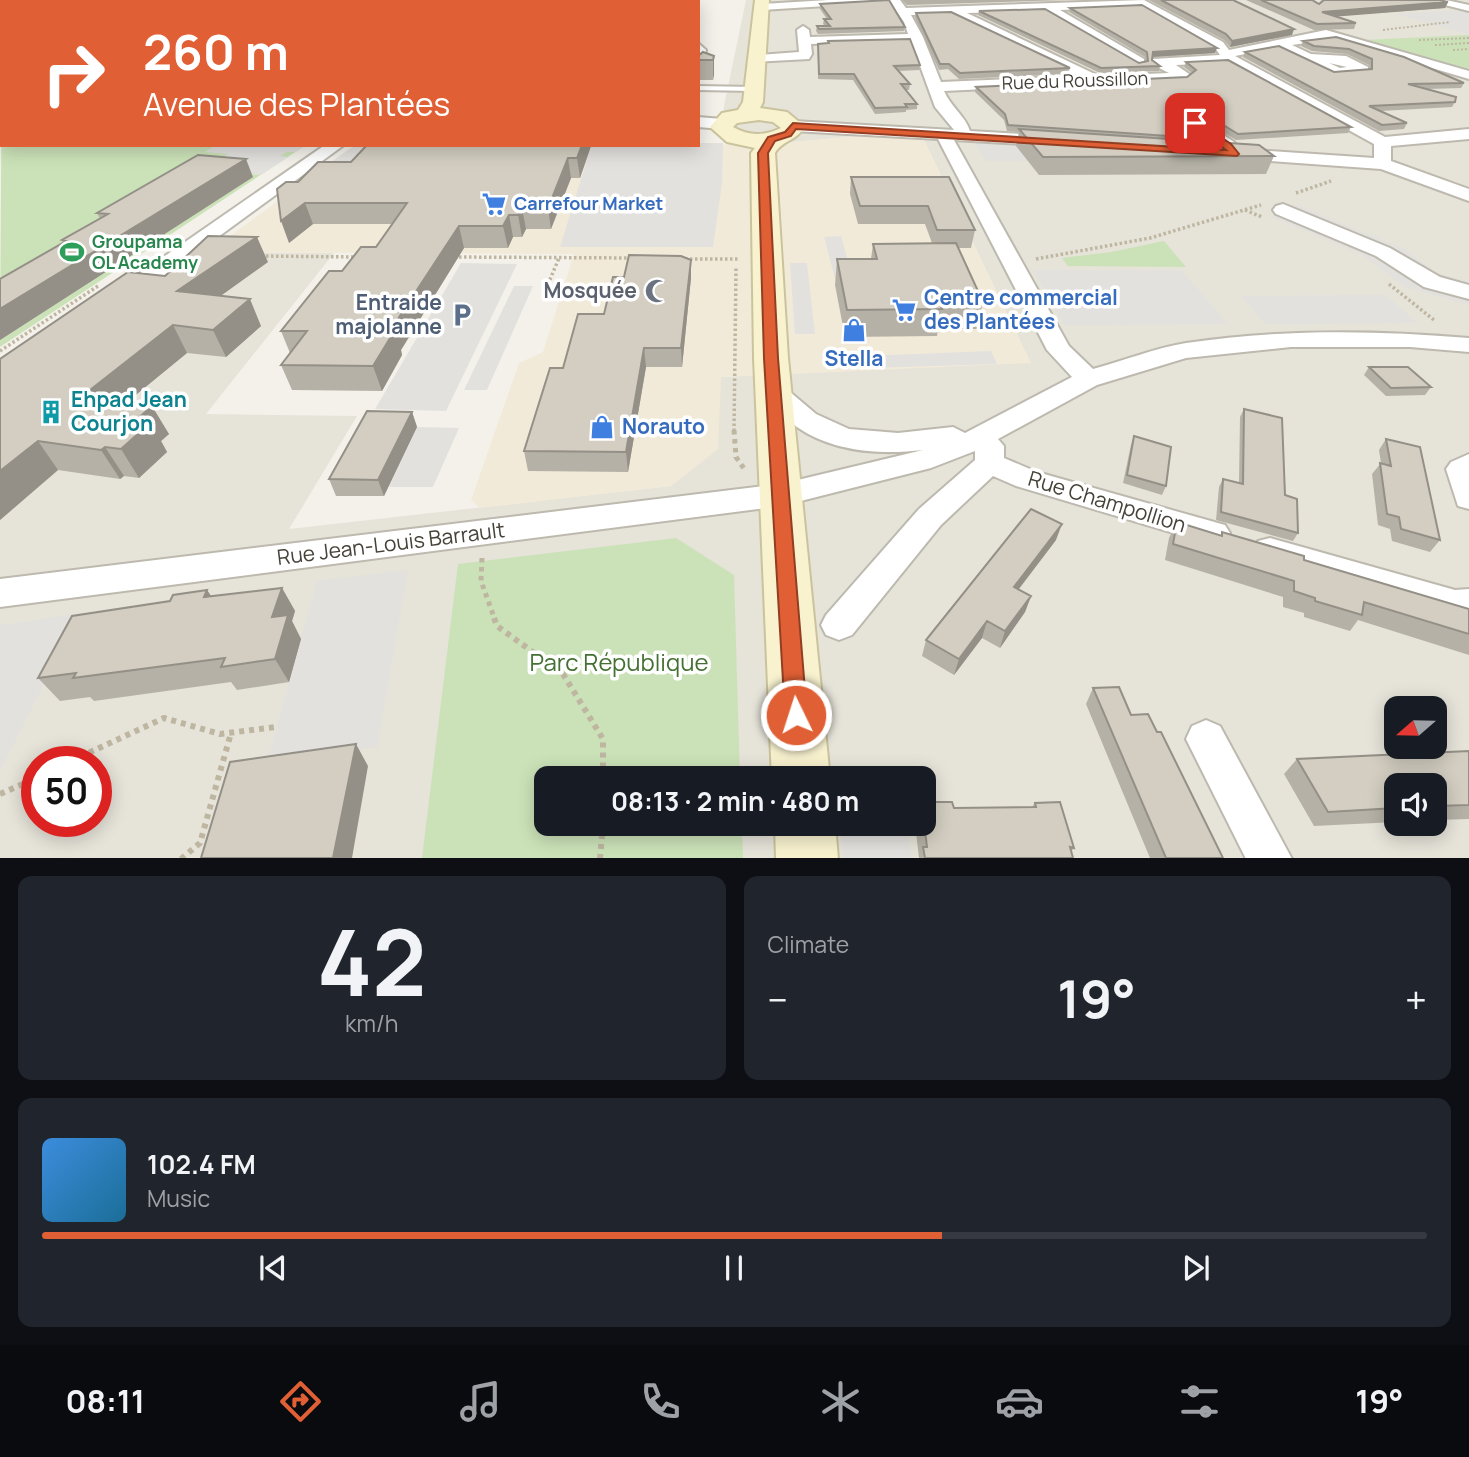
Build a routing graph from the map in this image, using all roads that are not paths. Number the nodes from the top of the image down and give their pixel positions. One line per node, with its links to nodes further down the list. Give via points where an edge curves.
1 (887, 0): 6 (street)
2 (894, 0): 11 (street)
3 (938, 0): 10 (street)
4 (1430, 0): 9 (street)
5 (1145, 1): 8 (street); 19 (street, via 1212,41)
6 (799, 3): 7 (street); 16 (street)
7 (766, 4): 21 (main road)
8 (1047, 7): 10 (street); 22 (street)
9 (1469, 8)
10 (952, 10): 11 (street); 12 (street)
11 (906, 17): 12 (street); 15 (street)
12 (968, 19): 25 (street)
13 (1293, 28): 14 (street)
14 (1319, 36): 17 (street); 26 (street, via 1366,42)
15 (917, 37): 16 (street); 28 (street)
16 (804, 41): 21 (street, via 804,56)
17 (1280, 44): 19 (street); 20 (street)
18 (700, 46): 24 (lane)
19 (1229, 57): 23 (street); 39 (street)
20 (1310, 58)
21 (763, 59): 30 (main road); 35 (main road)
22 (1139, 62): 23 (street); 25 (street)
23 (1160, 62): 27 (street, Rue du Roussillon, via 1185,76)
24 (700, 63)
25 (1065, 65): 27 (street)
26 (1469, 75)
27 (1098, 80): 28 (street, Rue du Roussillon)
28 (935, 87): 36 (street, via 944,126)
29 (700, 88): 30 (lane)
30 (754, 89): 32 (main road)
31 (1178, 111): 42 (street)
32 (747, 114): 34 (main road); 35 (main road)
33 (700, 122): 34 (street)
34 (722, 124): 35 (main road, via 726,133)
35 (770, 130): 36 (street); 50 (main road, via 763,153); 54 (main road, via 749,152 750,373)
36 (953, 134): 38 (street); 49 (street, via 1010,260 1059,350)
37 (1469, 134): 39 (street)
38 (1073, 142)
39 (1382, 142): 43 (street)
40 (333, 147): 47 (street)
41 (1207, 152): 42 (street)
42 (1234, 154): 43 (street)
43 (1383, 164): 44 (street)
44 (1469, 195)
45 (1279, 206): 46 (street, via 1383,252 1432,282)
46 (1469, 292)
47 (108, 307)
48 (1467, 345): 49 (street, Rue Jean-Louis Barrault, via 1290,340 1184,351)
49 (1088, 379): 51 (street, Rue Jean-Louis Barrault)
50 (774, 392): 51 (street, via 811,423 840,436 872,442 897,444); 54 (main road)
51 (990, 430): 52 (street); 54 (street, Rue Jean-Louis Barrault, via 921,461)
52 (989, 463): 57 (street, Rue Champollion, via 1027,479 1455,604); 58 (street, via 930,517)
53 (1469, 464): 55 (street, via 1461,468)
54 (781, 495): 56 (street, Rue Jean-Louis Barrault); 60 (main road)
55 (1469, 498)
56 (0, 593)
57 (1469, 603)
58 (839, 625)
59 (1206, 739): 63 (street)
60 (800, 766)
61 (806, 836): 62 (main road)
62 (807, 858)
63 (1269, 858)

